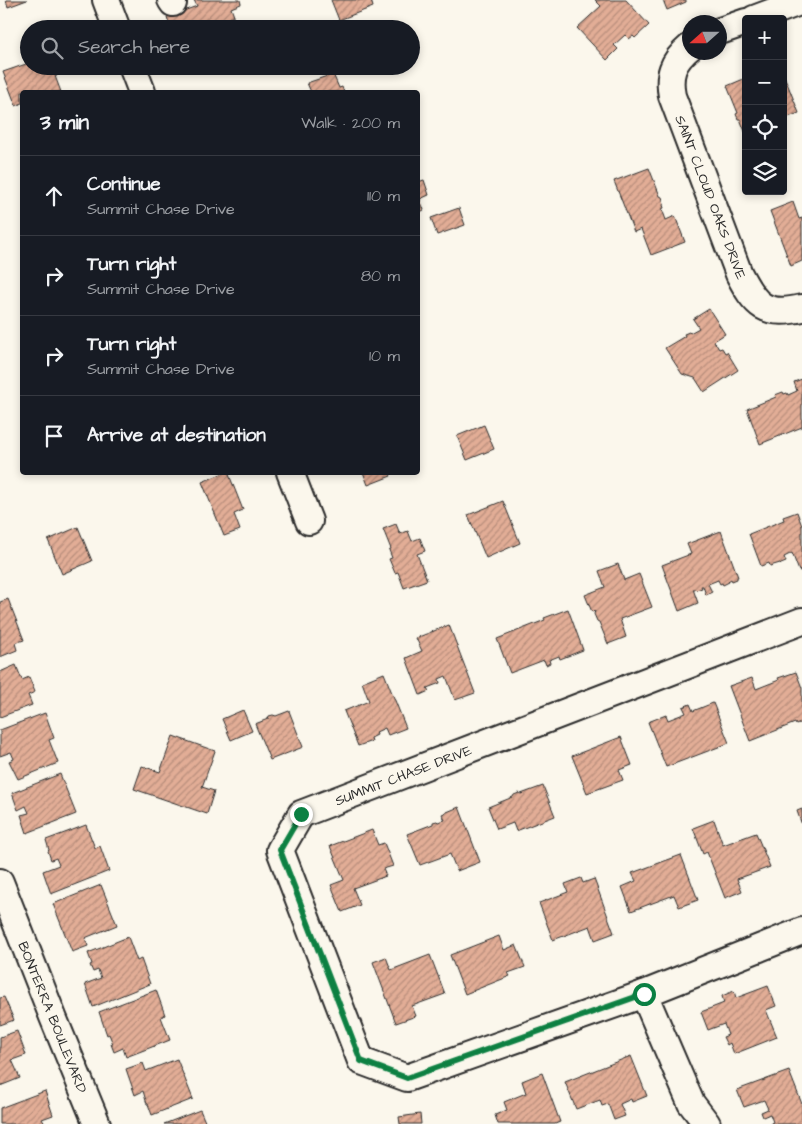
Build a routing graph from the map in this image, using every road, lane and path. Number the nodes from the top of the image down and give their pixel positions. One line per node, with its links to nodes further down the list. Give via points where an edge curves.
1 (106, 0): 4 (street)
2 (802, 1): 3 (street)
3 (765, 15)
4 (114, 20)
5 (742, 23): 6 (street)
6 (727, 29)
7 (682, 54): 10 (street, SAINT CLOUD OAKS DRIVE, via 671,75 672,96 739,274 748,292 766,309 790,311)
8 (135, 75): 9 (street)
9 (141, 90)
10 (802, 308)
11 (291, 475): 12 (street)
12 (309, 521)
13 (802, 621): 16 (street, SUMMIT CHASE DRIVE, via 301,814 280,850 361,1061 407,1078)
14 (0, 882): 17 (street, BONTERRA BOULEVARD)
15 (802, 931): 16 (street, SUMMIT CHASE DRIVE)
16 (644, 994): 18 (street, via 691,1103)
17 (97, 1124)
18 (707, 1124)

